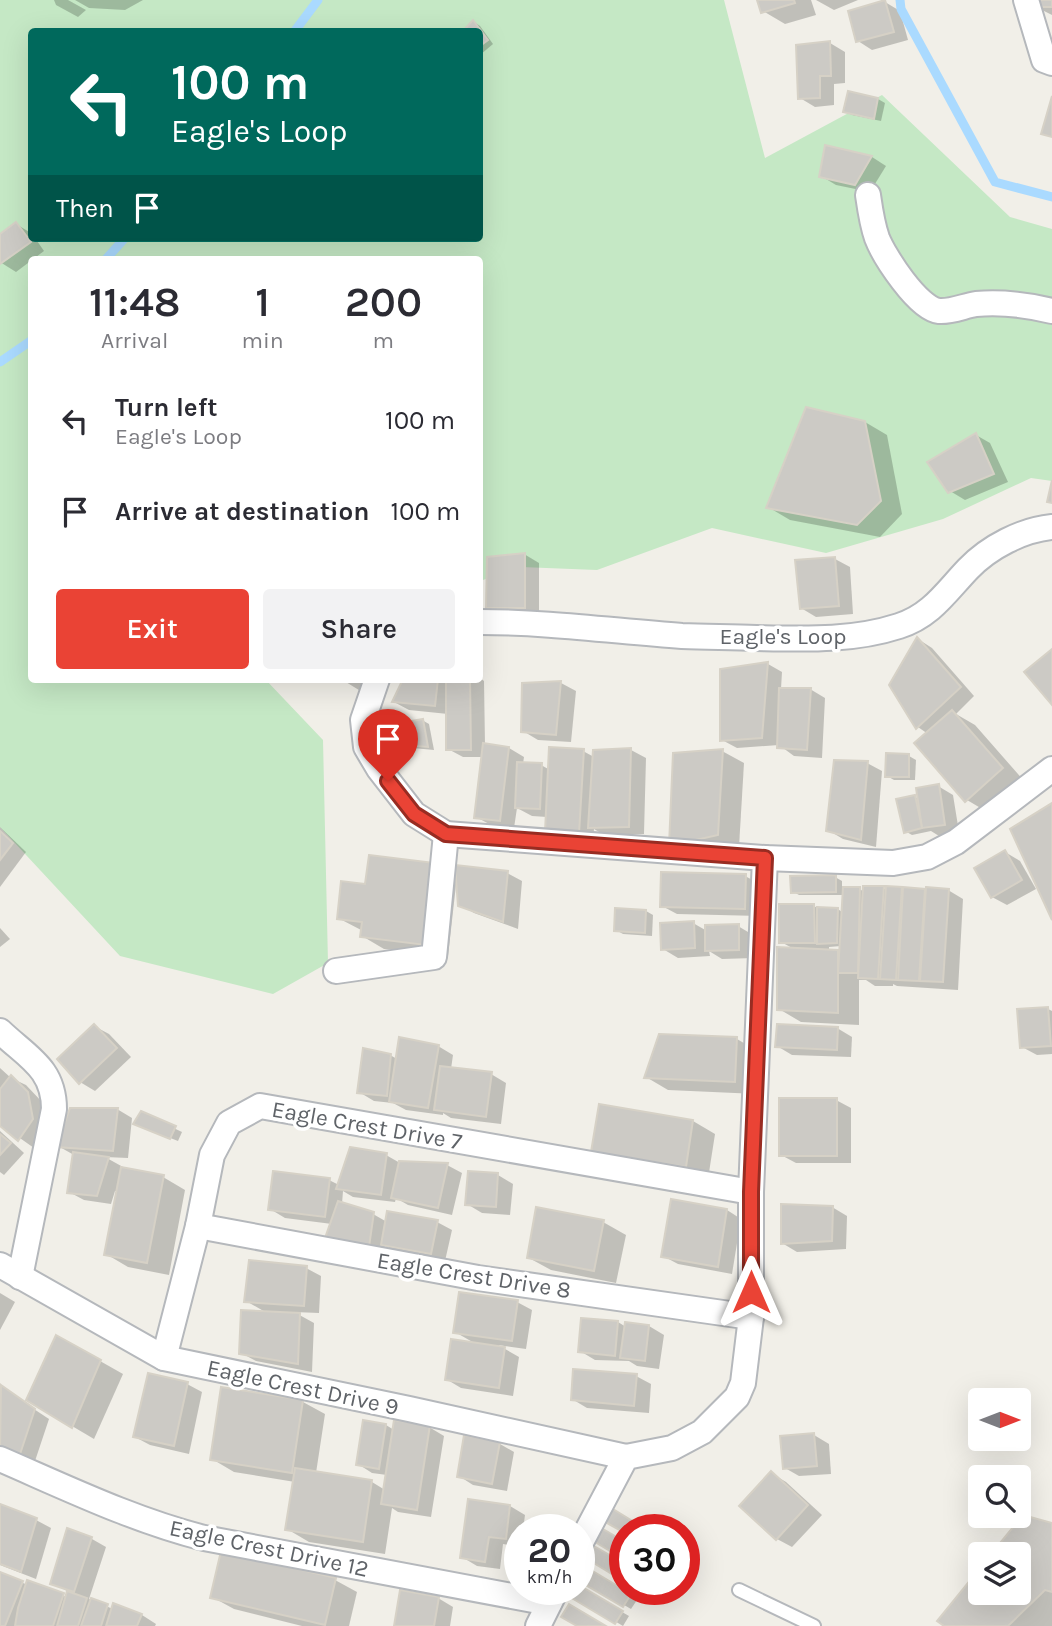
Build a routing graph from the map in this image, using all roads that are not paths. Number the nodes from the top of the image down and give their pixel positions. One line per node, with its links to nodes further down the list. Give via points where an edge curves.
1 (1026, 0): 2 (street, via 1044,60)
2 (1052, 63)
3 (868, 195): 4 (street, via 877,239 922,303 935,310 986,303)
4 (1052, 311)
5 (1052, 527): 6 (street, Eagle's Loop, via 1034,529 987,554 939,603 915,620 851,637 683,636)
6 (483, 622)
7 (376, 683): 9 (street, via 363,720 366,747 414,814)
8 (1052, 769): 10 (street, via 956,842 926,857 893,863)
9 (446, 834): 10 (street); 11 (street, via 434,957)
10 (765, 858): 13 (street)
11 (336, 971)
12 (0, 1031): 15 (street, via 43,1069 54,1094 54,1110)
13 (751, 1192): 14 (street, Eagle Crest Drive 7, via 260,1106 229,1123 212,1155); 16 (street)
14 (198, 1226): 16 (street, Eagle Crest Drive 8, via 478,1278); 17 (street, Eagle Crest Drive 7)
15 (10, 1271): 17 (street, Eagle Crest Drive 9)
16 (751, 1317): 18 (street, via 737,1397 702,1432 672,1448)
17 (164, 1358): 18 (street, Eagle Crest Drive 9)
18 (626, 1457): 20 (street)
19 (0, 1459): 21 (street, Eagle Crest Drive 12, via 166,1528)
20 (595, 1516)
21 (504, 1588)
22 (739, 1590): 25 (lane)
23 (548, 1605): 24 (street)
24 (538, 1626)
25 (814, 1626)

